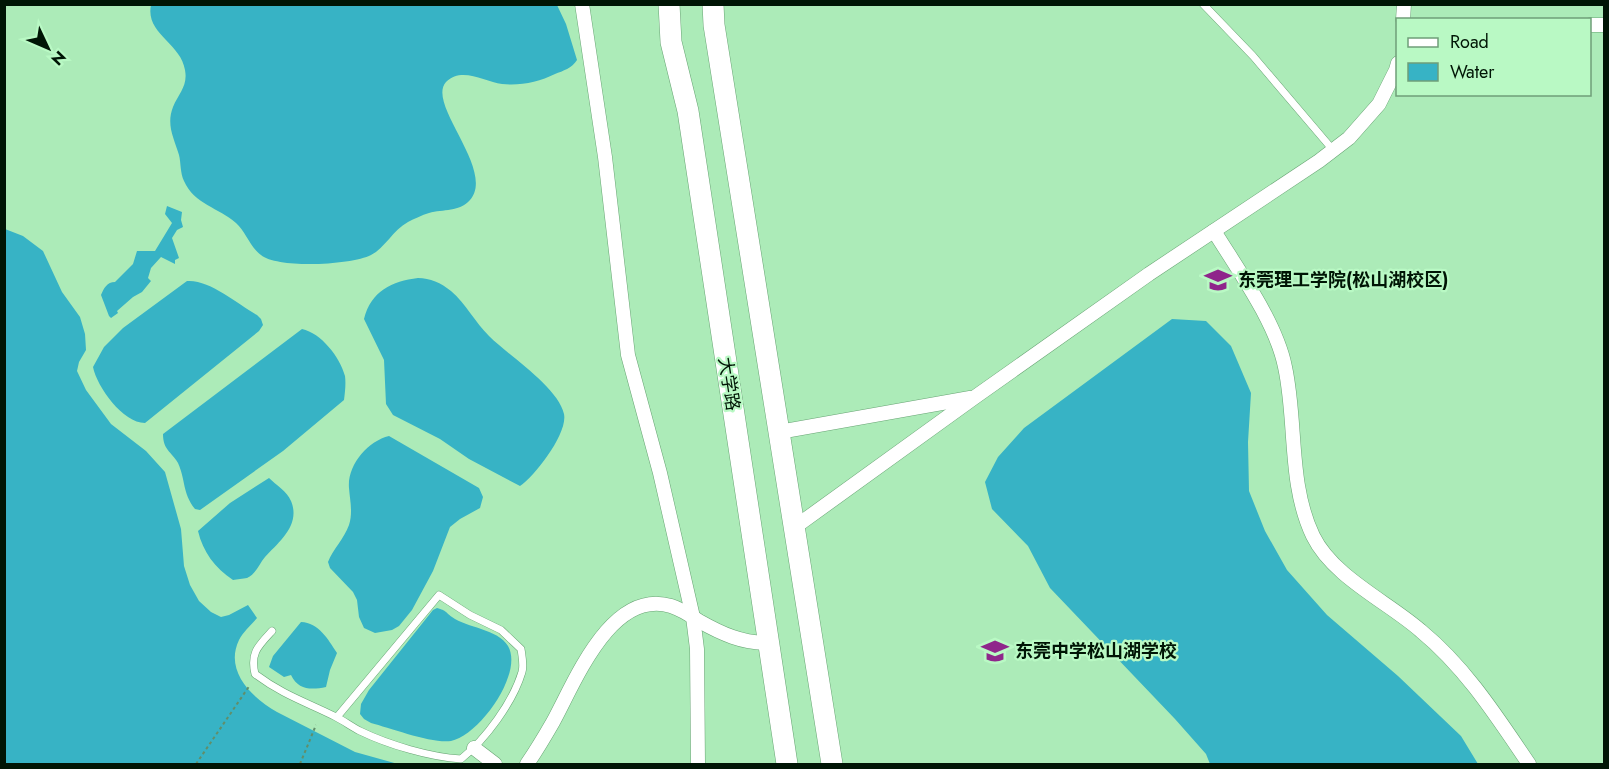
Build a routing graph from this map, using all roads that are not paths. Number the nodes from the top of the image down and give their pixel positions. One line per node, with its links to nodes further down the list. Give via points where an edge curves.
1 (582, 4): 11 (street, via 628,355)
2 (669, 4): 13 (main road, 大学路, via 671,42 690,123)
3 (713, 4): 9 (main road)
4 (1203, 4): 6 (lane)
5 (1396, 70): 6 (street, via 1379,104)
6 (1333, 150): 7 (street)
7 (1214, 231): 8 (street); 21 (street, via 1269,322 1285,365 1299,494 1313,537 1335,566 1421,631 1459,667)
8 (975, 397): 9 (street); 10 (street)
9 (779, 432): 10 (main road)
10 (795, 527): 20 (main road)
11 (693, 617): 13 (street, via 731,638); 17 (street, via 670,606 649,604 624,615 596,644); 18 (street)
12 (272, 631): 14 (lane, via 255,650 255,674 290,697)
13 (768, 643): 19 (main road, 大学路)
14 (337, 717): 15 (lane, via 360,731 430,756 461,759); 15 (lane, via 439,595 501,630 521,649 523,669 512,693 495,723)
15 (474, 748): 16 (street)
16 (495, 765)
17 (527, 765)
18 (698, 765)
19 (787, 765)
20 (832, 765)
21 (1529, 765)

